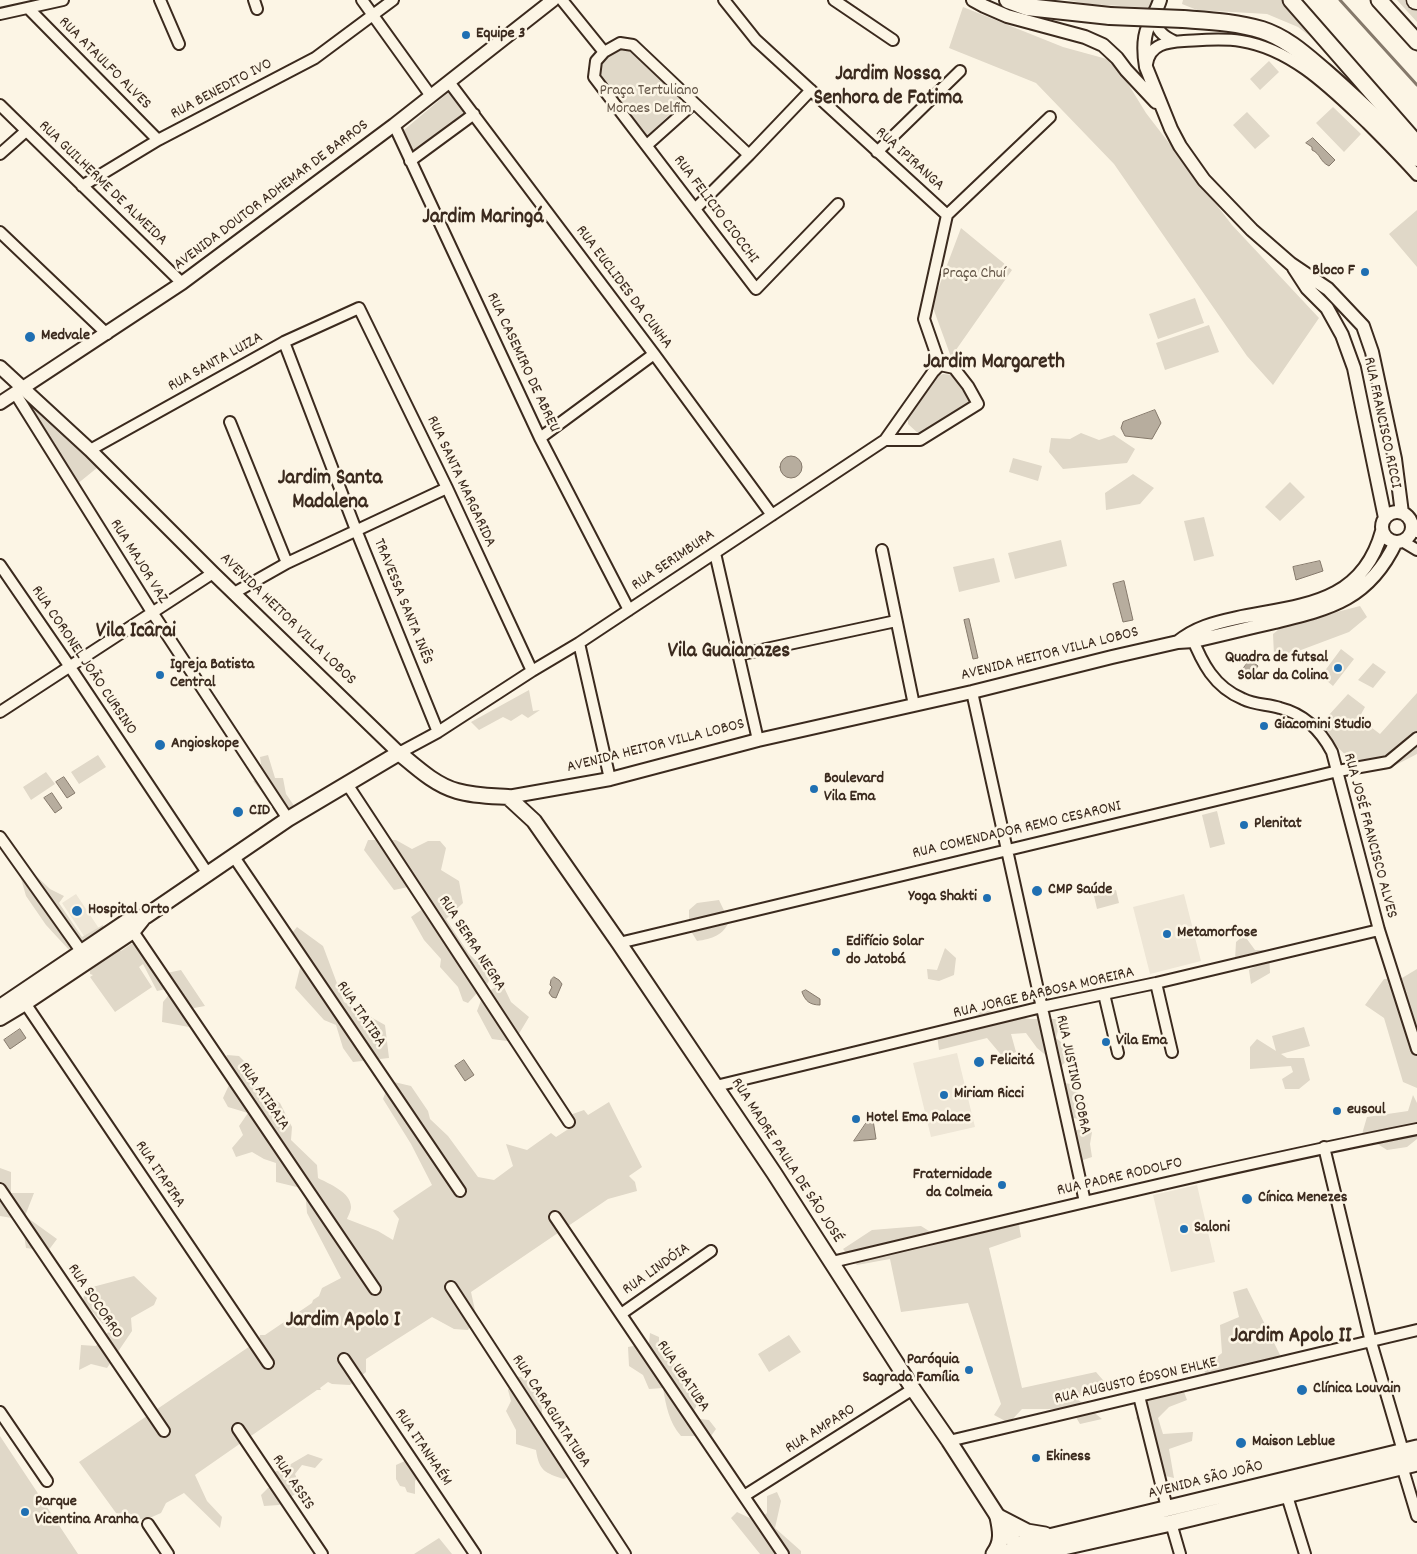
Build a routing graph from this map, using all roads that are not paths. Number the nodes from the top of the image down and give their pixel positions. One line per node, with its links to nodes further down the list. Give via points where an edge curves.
1 (63, 0): 14 (street)
2 (160, 0): 20 (street)
3 (362, 0): 16 (street)
4 (393, 0): 16 (street, RUA BENEDITO IVO)
5 (554, 0): 24 (street, AVENIDA DOUTOR ADHEMAR DE BARROS)
6 (562, 0): 21 (street)
7 (834, 0): 17 (street)
8 (973, 0): 29 (street, RUA FRANCISCO RICCI, via 1007,16 1103,45)
9 (1008, 0): 40 (highway, bridge, via 1027,6 1110,16 1223,21 1264,31 1304,54)
10 (1291, 0): 35 (main road)
11 (1379, 0): 19 (main road)
12 (730, 2): 25 (street, RUA IPIRANGA, via 756,40)
13 (1158, 6): 18 (street, via 1155,23 1166,38); 22 (street, RUA FRANCISCO RICCI, via 1145,43)
14 (28, 8): 15 (street); 34 (street, RUA ATAULFO ALVES)
15 (0, 14)
16 (372, 15): 26 (street); 34 (street, RUA BENEDITO IVO, via 315,58)
17 (893, 40)
18 (1175, 42): 22 (street, via 1166,42 1152,51); 42 (street, via 1242,41 1291,59 1339,96)
19 (1417, 42)
20 (178, 44)
21 (604, 52): 27 (street, via 620,43 633,45); 36 (street, RUA FELICIO CIOCCHI, via 596,61 594,77)
22 (1146, 68): 29 (street, RUA FRANCISCO RICCI)
23 (960, 71): 37 (street)
24 (449, 82): 26 (street, AVENIDA DOUTOR ADHEMAR DE BARROS); 30 (street, RUA EUCLIDES DA CUNHA)
25 (811, 90): 37 (street, RUA IPIRANGA); 39 (street)
26 (431, 96): 32 (street, AVENIDA DOUTOR ADHEMAR DE BARROS)
27 (694, 103): 36 (street); 39 (street)
28 (0, 105): 33 (street, RUA GUILHERME DE ALMEIDA)
29 (1162, 108): 48 (street, RUA FRANCISCO RICCI, via 1180,146 1204,180 1232,211)
30 (474, 114): 41 (street); 55 (street, RUA EUCLIDES DA CUNHA)
31 (1050, 117): 46 (street)
32 (394, 125): 41 (street, RUA CASEMIRO DE ABREU); 49 (street, AVENIDA DOUTOR ADHEMAR DE BARROS)
33 (26, 131): 38 (street); 43 (street, RUA GUILHERME DE ALMEIDA)
34 (158, 140): 43 (street, RUA BENEDITO IVO)
35 (1417, 144)
36 (647, 145): 45 (street, RUA FELICIO CIOCCHI)
37 (877, 152): 46 (street, RUA IPIRANGA)
38 (0, 154)
39 (749, 155): 45 (street)
40 (1417, 158)
41 (410, 161): 61 (street, RUA CASEMIRO DE ABREU)
42 (1417, 175)
43 (82, 186): 49 (street, RUA GUILHERME DE ALMEIDA)
44 (838, 204): 45 (street, RUA FELICIO CIOCCHI, via 756,289)
45 (695, 209)
46 (947, 215): 56 (street, via 924,319)
47 (0, 232): 52 (street)
48 (1291, 264): 51 (street, RUA FRANCISCO RICCI, via 1328,289); 53 (street, RUA FRANCISCO RICCI, via 1307,288 1327,308)
49 (182, 284): 52 (street, AVENIDA DOUTOR ADHEMAR DE BARROS)
50 (359, 308): 54 (street, RUA SANTA LUIZA); 64 (street, RUA SANTA MARGARIDA)
51 (1363, 326): 53 (street, via 1347,328); 65 (street, RUA FRANCISCO RICCI, via 1372,352 1395,459)
52 (107, 334): 58 (street, AVENIDA DOUTOR ADHEMAR DE BARROS)
53 (1342, 335): 67 (street, RUA FRANCISCO RICCI, via 1354,368)
54 (284, 342): 63 (street, RUA SANTA LUIZA); 69 (street, TRAVESSA SANTA INÊS)
55 (654, 354): 61 (street); 66 (street, RUA EUCLIDES DA CUNHA)
56 (940, 365): 62 (street, RUA SERIMBURA); 62 (street, via 954,368 978,404 920,440)
57 (0, 367): 58 (street, AVENIDA HEITOR VILLA LOBOS)
58 (19, 391): 59 (street, AVENIDA DOUTOR ADHEMAR DE BARROS); 63 (street, AVENIDA HEITOR VILLA LOBOS); 79 (street, RUA MAJOR VAZ)
59 (0, 403)
60 (230, 422): 74 (street)
61 (540, 438): 78 (street, RUA CASEMIRO DE ABREU)
62 (885, 440): 66 (street, RUA SERIMBURA)
63 (90, 450): 76 (street, AVENIDA HEITOR VILLA LOBOS)
64 (447, 488): 69 (street); 85 (street, RUA SANTA MARGARIDA)
65 (1402, 512): 67 (street, via 1392,512); 68 (street)
66 (772, 514): 73 (street, RUA SERIMBURA)
67 (1384, 524): 70 (street, via 1388,539); 81 (street, AVENIDA HEITOR VILLA LOBOS, via 1369,564 1338,593 1320,601 1222,621)
68 (1414, 528): 70 (street)
69 (356, 530): 74 (street); 89 (street, TRAVESSA SANTA INÊS)
70 (1399, 542): 72 (street); 81 (street, AVENIDA HEITOR VILLA LOBOS, via 1376,574 1357,592 1335,605 1311,614)
71 (882, 550): 80 (street)
72 (1417, 550)
73 (715, 553): 78 (street, RUA SERIMBURA); 83 (street)
74 (287, 563): 77 (street)
75 (0, 565): 84 (street, RUA CORONEL JOÃO CURSINO)
76 (213, 573): 77 (street, AVENIDA HEITOR VILLA LOBOS); 79 (street)
77 (234, 593): 92 (street, AVENIDA HEITOR VILLA LOBOS)
78 (628, 610): 82 (street, RUA SERIMBURA)
79 (152, 612): 84 (street); 97 (street, RUA MAJOR VAZ)
80 (896, 621): 83 (street); 87 (street)
81 (1192, 637): 86 (street, AVENIDA HEITOR VILLA LOBOS); 93 (street, RUA JOSÉ FRANCISCO ALVES, via 1206,668 1226,690 1250,702 1290,711 1315,728 1332,752)
82 (579, 643): 85 (street, RUA SERIMBURA); 94 (street)
83 (738, 655): 91 (street)
84 (70, 667): 88 (street); 101 (street, RUA CORONEL JOÃO CURSINO)
85 (532, 671): 89 (street, RUA SERIMBURA)
86 (972, 692): 87 (street, AVENIDA HEITOR VILLA LOBOS); 99 (street, RUA JUSTINO COBRA)
87 (914, 705): 91 (street, AVENIDA HEITOR VILLA LOBOS)
88 (0, 712)
89 (438, 732): 92 (street, RUA SERIMBURA)
90 (1417, 738): 93 (street, RUA COMENDADOR REMO CESARONI, via 1388,762)
91 (758, 740): 94 (street, AVENIDA HEITOR VILLA LOBOS)
92 (398, 753): 95 (main road); 96 (main road, AVENIDA HEITOR VILLA LOBOS, via 424,774 456,791)
93 (1338, 771): 99 (street, RUA COMENDADOR REMO CESARONI); 103 (street, RUA JOSÉ FRANCISCO ALVES)
94 (610, 779): 96 (street, AVENIDA HEITOR VILLA LOBOS)
95 (346, 785): 97 (main road); 116 (street, RUA SERRA NEGRA)
96 (508, 797): 104 (main road, RUA MADRE PAULA DE SÃO JOSÉ, via 534,821)
97 (288, 819): 100 (main road)
98 (0, 837): 105 (street)
99 (1007, 849): 104 (street, RUA COMENDADOR REMO CESARONI); 110 (street, RUA JUSTINO COBRA)
100 (234, 857): 101 (main road); 120 (street, RUA ITATIBA)
101 (208, 874): 102 (main road)
102 (130, 926): 105 (main road); 108 (main road); 126 (street, RUA ATIBAIA)
103 (1379, 930): 106 (street, RUA JORGE BARBOSA MOREIRA); 112 (street, RUA JOSÉ FRANCISCO ALVES)
104 (619, 943): 115 (main road, RUA MADRE PAULA DE SÃO JOSÉ)
105 (81, 951): 109 (main road)
106 (1156, 983): 107 (street, RUA JORGE BARBOSA MOREIRA); 113 (street)
107 (1104, 994): 110 (street, RUA JORGE BARBOSA MOREIRA); 114 (street)
108 (25, 1003): 111 (main road); 131 (street, RUA ITAPIRA)
109 (0, 1007)
110 (1042, 1007): 115 (street, RUA JORGE BARBOSA MOREIRA); 121 (street, RUA JUSTINO COBRA)
111 (0, 1018)
112 (1417, 1049)
113 (1172, 1052)
114 (1118, 1053)
115 (716, 1086): 124 (main road, RUA MADRE PAULA DE SÃO JOSÉ)
116 (569, 1122)
117 (1417, 1129): 118 (street, RUA PADRE RODOLFO)
118 (1324, 1147): 121 (street, RUA PADRE RODOLFO); 129 (street)
119 (0, 1189): 136 (street, RUA SOCORRO)
120 (460, 1191)
121 (1085, 1202): 124 (street, RUA PADRE RODOLFO)
122 (555, 1217): 127 (street, RUA UBATUBA)
123 (711, 1251): 127 (street, RUA LINDÓIA)
124 (832, 1262): 132 (main road, RUA MADRE PAULA DE SÃO JOSÉ)
125 (451, 1287): 152 (street, RUA CARAGUATATUBA)
126 (375, 1289)
127 (621, 1314): 140 (street, RUA UBATUBA)
128 (1417, 1330): 129 (street, RUA AUGUSTO ÉDSON EHLKE)
129 (1371, 1342): 133 (street, RUA AUGUSTO ÉDSON EHLKE); 138 (street)
130 (344, 1359): 151 (street, RUA ITANHAÉM)
131 (268, 1363)
132 (913, 1389): 137 (main road, RUA MADRE PAULA DE SÃO JOSÉ); 140 (street, RUA AMPARO)
133 (1139, 1396): 137 (street, RUA AUGUSTO ÉDSON EHLKE); 142 (street)
134 (0, 1412): 139 (street)
135 (238, 1430): 150 (street, RUA ASSIS)
136 (164, 1431)
137 (950, 1441): 144 (main road, RUA MADRE PAULA DE SÃO JOSÉ)
138 (1410, 1457): 141 (main road, AVENIDA SÃO JOÃO); 142 (main road, AVENIDA SÃO JOÃO); 143 (street)
139 (47, 1481)
140 (744, 1496): 153 (street, RUA UBATUBA)
141 (1286, 1496): 145 (main road, AVENIDA SÃO JOÃO); 157 (street)
142 (1167, 1508): 147 (main road, AVENIDA SÃO JOÃO)
143 (1417, 1516)
144 (998, 1517): 147 (main road, via 1026,1532); 148 (main road, RUA MADRE PAULA DE SÃO JOSÉ); 154 (main road, via 1001,1537)
145 (1171, 1523): 155 (main road, AVENIDA SÃO JOÃO); 156 (street)
146 (148, 1524): 149 (street)
147 (1051, 1537): 148 (main road, AVENIDA SÃO JOÃO)
148 (1015, 1551)
149 (168, 1554)
150 (322, 1554)
151 (475, 1554)
152 (625, 1554)
153 (784, 1554)
154 (994, 1554)
155 (1032, 1554)
156 (1180, 1554)
157 (1305, 1554)

